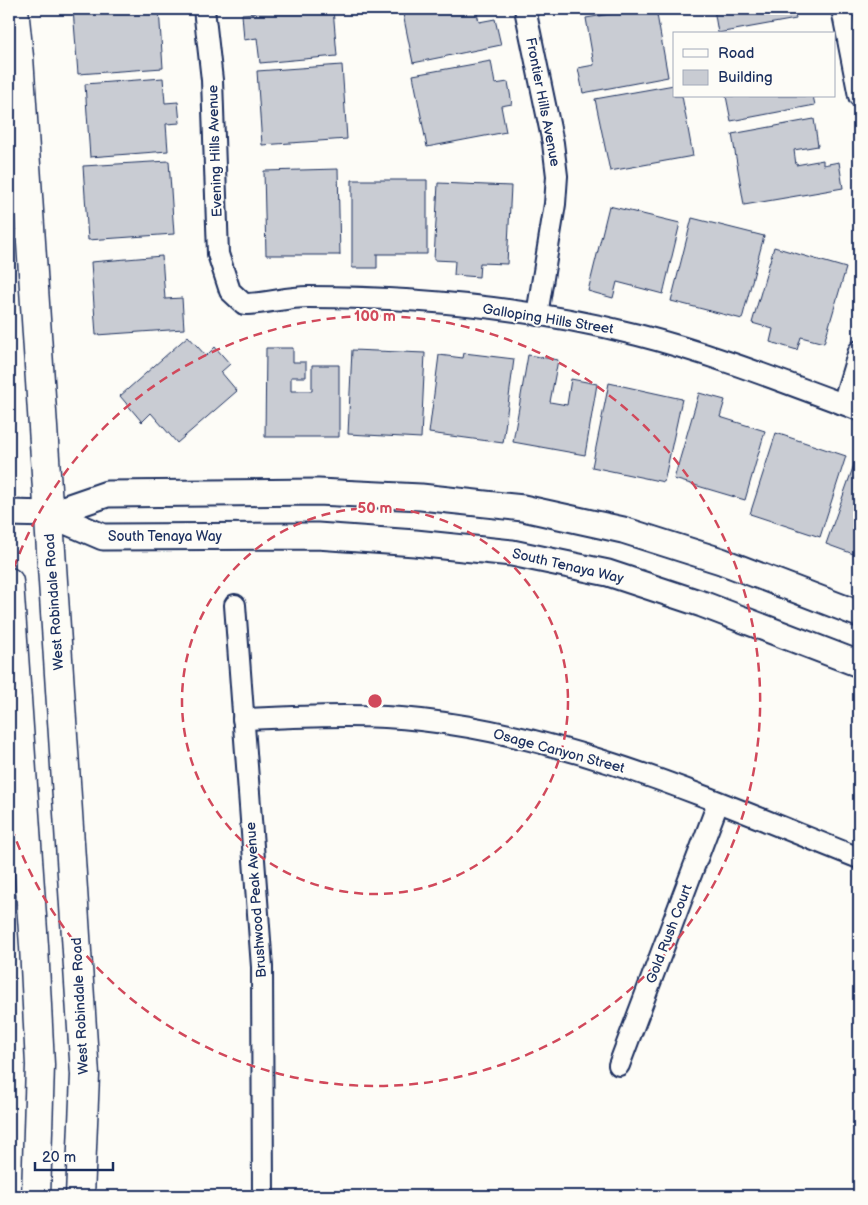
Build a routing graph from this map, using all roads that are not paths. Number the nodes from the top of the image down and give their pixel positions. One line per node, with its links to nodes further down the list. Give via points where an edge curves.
1 (14, 9): 11 (main road, West Robindale Road)
2 (204, 9): 6 (street, Evening Hills Avenue, via 212,80 218,254)
3 (525, 9): 7 (street, Frontier Hills Avenue, via 557,176)
4 (842, 9): 5 (street)
5 (859, 96)
6 (230, 291): 7 (street, Galloping Hills Street, via 244,304 307,297 475,307)
7 (536, 315): 9 (street, Galloping Hills Street, via 647,337)
8 (859, 351): 9 (street)
9 (851, 407)
10 (9, 513): 11 (street)
11 (49, 514): 14 (street, via 108,494 318,492 421,497 523,508 623,530 721,561); 15 (street, South Tenaya Way, via 103,537 316,536 415,542 512,553 618,576 702,604); 21 (main road, West Robindale Road, via 85,1075)
12 (9, 582): 20 (main road, via 39,1055)
13 (235, 605): 16 (street, Brushwood Peak Avenue)
14 (859, 614)
15 (859, 664)
16 (243, 719): 17 (street, Osage Canyon Street, via 317,716 430,722 556,747); 22 (street, Brushwood Peak Avenue, via 262,967)
17 (718, 803): 18 (street, Osage Canyon Street); 19 (street, Gold Rush Court)
18 (859, 858)
19 (619, 1065)
20 (36, 1196)
21 (80, 1196)
22 (263, 1196)

